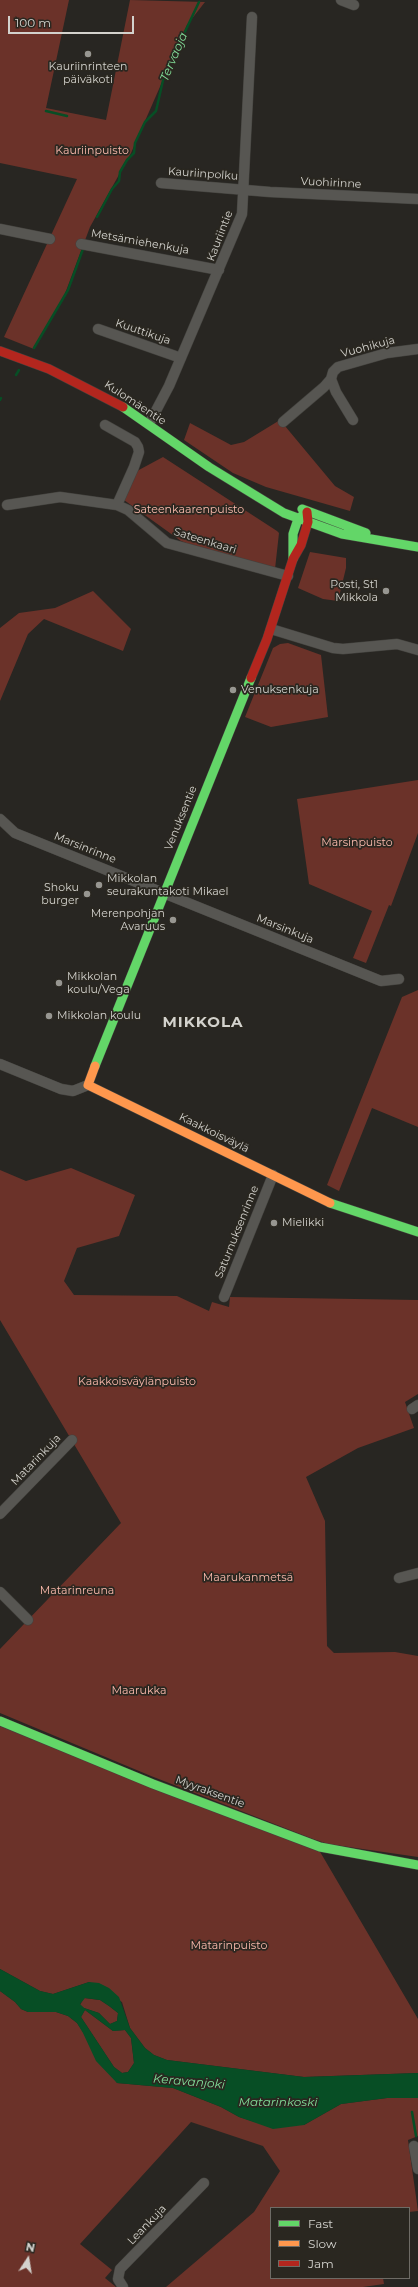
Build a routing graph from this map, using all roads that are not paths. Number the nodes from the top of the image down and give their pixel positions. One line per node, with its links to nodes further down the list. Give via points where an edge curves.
1 (341, 0): 2 (street)
2 (354, 5)
3 (252, 17): 5 (street, Kauriintie)
4 (161, 183): 5 (street, Kauriinpolku)
5 (244, 189): 6 (street, Vuohirinne); 10 (street, Kauriintie, via 240,220)
6 (418, 199)
7 (0, 229): 8 (street)
8 (50, 239)
9 (80, 244): 10 (street, Metsämiehenkuja)
10 (219, 270): 14 (street, Kauriintie)
11 (98, 329): 14 (street, Kuuttikuja)
12 (418, 349): 15 (street, Vuohikuja, via 387,353 338,367)
13 (0, 351): 18 (street, Kulomäentie, via 80,383)
14 (180, 358): 18 (street, Kauriintie, via 159,408)
15 (331, 379): 16 (street); 17 (street, Vuohikuja)
16 (353, 420)
17 (283, 422)
18 (149, 424): 20 (street, Kulomäentie, via 186,452)
19 (105, 425): 22 (street, via 135,442 139,452)
20 (248, 491): 23 (street, Kulomäentie); 24 (street, Kulomäentie)
21 (7, 505): 22 (street, Sateenkaari, via 60,497)
22 (117, 505): 29 (street, Sateenkaari, via 128,510 167,543)
23 (307, 511): 24 (street); 25 (street, Venuksentie); 26 (street, Kulomäentie, via 346,524)
24 (298, 519): 25 (street, Kulomäentie); 28 (street, Venuksentie, via 292,541)
25 (308, 522): 26 (street, Kulomäentie, via 342,534); 28 (street, Venuksentie, via 301,545)
26 (374, 538): 27 (street, Kulomäentie)
27 (418, 547)
28 (293, 559): 29 (street, Venuksentie)
29 (288, 576): 30 (street, Venuksentie)
30 (271, 629): 31 (street, via 333,648 397,644); 33 (street, Venuksentie)
31 (418, 650)
32 (0, 819): 33 (street, Marsinrinne, via 15,833)
33 (164, 893): 34 (street, Marsinkuja, via 381,981); 36 (street, Venuksentie)
34 (399, 979)
35 (0, 1064): 36 (street, via 61,1089 73,1091)
36 (88, 1085): 37 (street, Kaakkoisväylä)
37 (273, 1175): 38 (street, Kaakkoisväylä, via 328,1202); 39 (street, Saturnuksenrinne)
38 (418, 1232)
39 (224, 1297)
40 (72, 1440): 41 (street, Matarinkuja)
41 (0, 1514)
42 (418, 1573): 43 (street)
43 (399, 1578)
44 (0, 1592): 45 (street)
45 (28, 1620)
46 (0, 1721): 47 (street, Myyraksentie, via 154,1784 320,1847)
47 (418, 1865)
48 (414, 2146): 49 (street)
49 (418, 2169)
50 (204, 2183): 51 (street, Leankuja, via 120,2269 118,2279)
51 (123, 2287)

